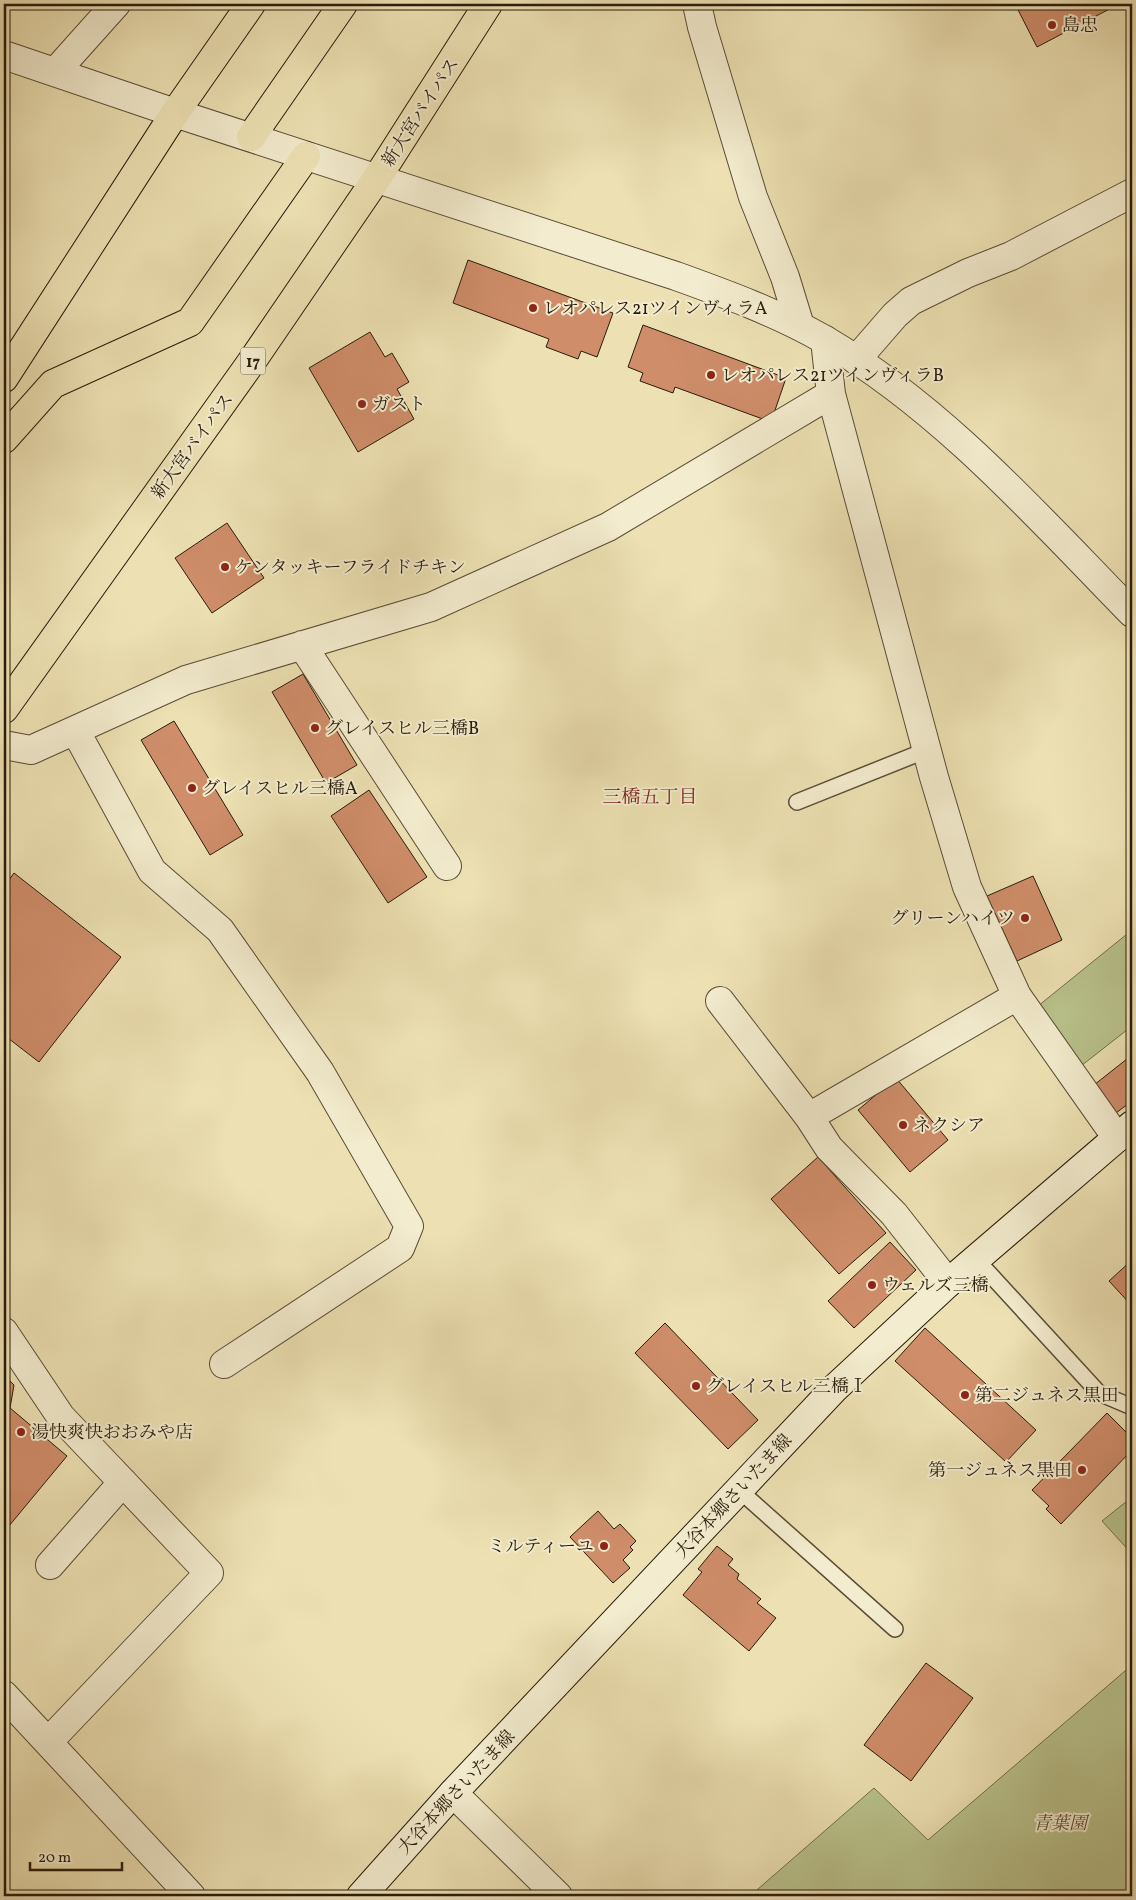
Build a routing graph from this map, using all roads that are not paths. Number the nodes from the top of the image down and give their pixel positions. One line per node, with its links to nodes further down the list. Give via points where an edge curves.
1 (116, 4): 7 (street)
2 (251, 4): 8 (highway)
3 (344, 4): 9 (highway)
4 (488, 4): 11 (highway, 新大宮バイパス / 17)
5 (697, 4): 13 (street, via 753,197 785,277)
6 (4, 55): 7 (street)
7 (56, 72): 8 (street)
8 (175, 113): 9 (street); 16 (highway)
9 (251, 137): 10 (street)
10 (306, 156): 11 (street); 18 (highway, via 190,322 53,384)
11 (377, 178): 13 (street, via 676,276); 21 (highway, 新大宮バイパス / 17, via 250,364)
12 (1132, 193): 15 (street, via 1011,256 911,301 895,314)
13 (800, 326): 14 (street)
14 (825, 340): 15 (street); 17 (street)
15 (856, 360): 19 (street, via 926,412 982,461)
16 (4, 378)
17 (831, 394): 20 (street, via 608,527 430,607); 24 (street)
18 (4, 439)
19 (1132, 613)
20 (302, 645): 22 (street, via 186,680); 26 (street)
21 (4, 709)
22 (75, 730): 23 (street, via 31,750); 34 (street, via 152,872 220,930 320,1072 409,1226 400,1248)
23 (4, 745)
24 (927, 750): 25 (lane); 27 (street, via 967,887)
25 (797, 802)
26 (447, 866)
27 (1017, 996): 29 (street); 30 (street)
28 (720, 1001): 29 (street)
29 (809, 1116): 32 (street, via 829,1148 894,1214)
30 (1125, 1131): 31 (street, 大谷本郷さいたま線)
31 (976, 1259): 32 (street, 大谷本郷さいたま線); 35 (lane, via 1099,1393)
32 (948, 1283): 37 (street, 大谷本郷さいたま線, via 835,1388)
33 (4, 1332): 36 (street, via 61,1417)
34 (224, 1364)
35 (1132, 1407)
36 (123, 1482): 38 (street); 41 (street, via 209,1573)
37 (739, 1490): 39 (lane); 42 (street, 大谷本郷さいたま線)
38 (50, 1565)
39 (895, 1629)
40 (4, 1695): 41 (street)
41 (48, 1742): 43 (street)
42 (453, 1793): 44 (street, 大谷本郷さいたま線); 45 (street)
43 (191, 1896)
44 (361, 1896)
45 (558, 1896)

